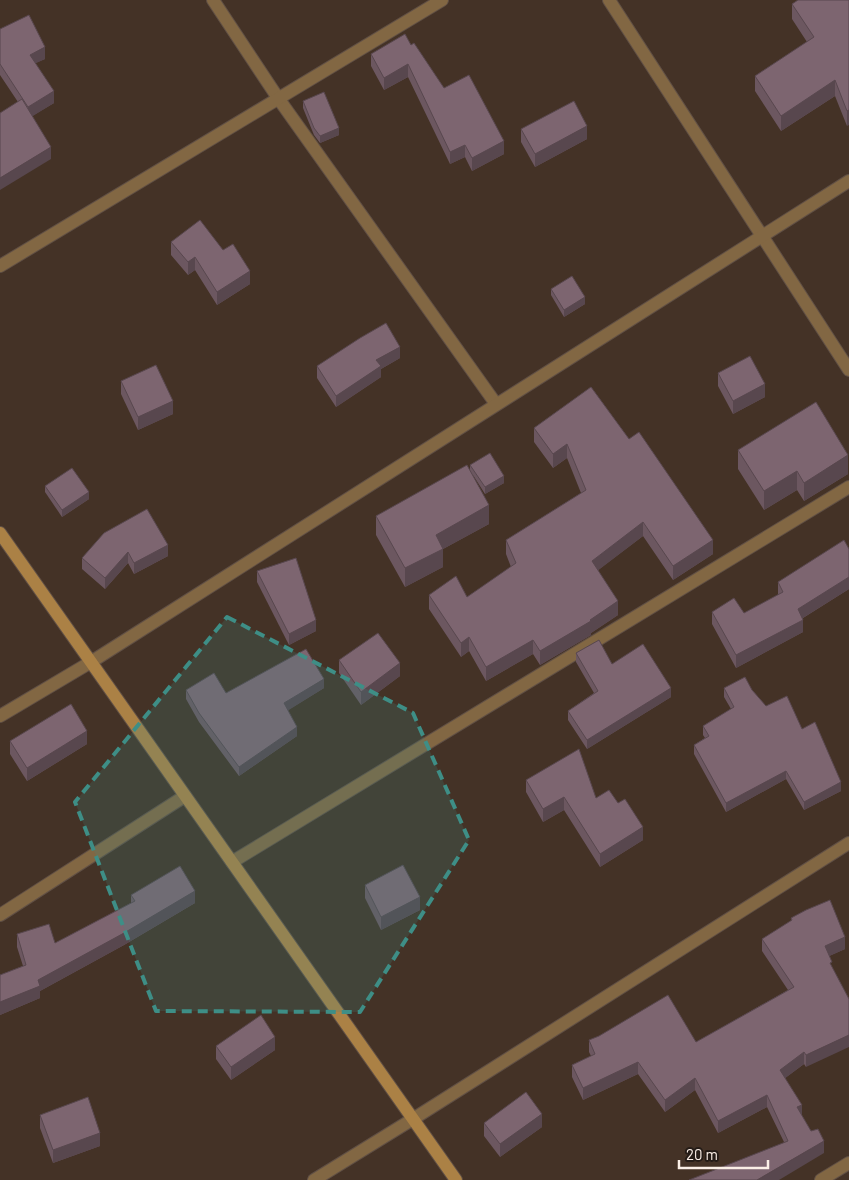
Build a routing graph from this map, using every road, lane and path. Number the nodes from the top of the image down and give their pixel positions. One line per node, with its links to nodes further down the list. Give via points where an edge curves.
1 (213, 0): 4 (street)
2 (442, 0): 4 (street)
3 (609, 0): 6 (street)
4 (278, 98): 7 (street); 9 (street)
5 (849, 181): 6 (street)
6 (762, 235): 8 (street); 9 (street)
7 (0, 266)
8 (849, 370)
9 (496, 404): 12 (street)
10 (849, 487): 16 (street)
11 (0, 533): 12 (main road)
12 (91, 662): 13 (street); 14 (main road)
13 (0, 716)
14 (185, 796): 16 (main road); 17 (street)
15 (849, 843): 18 (street)
16 (232, 862): 18 (main road)
17 (0, 915)
18 (413, 1119): 20 (street); 21 (main road)
19 (849, 1163): 22 (street)
20 (314, 1180)
21 (456, 1180)
22 (821, 1180)

